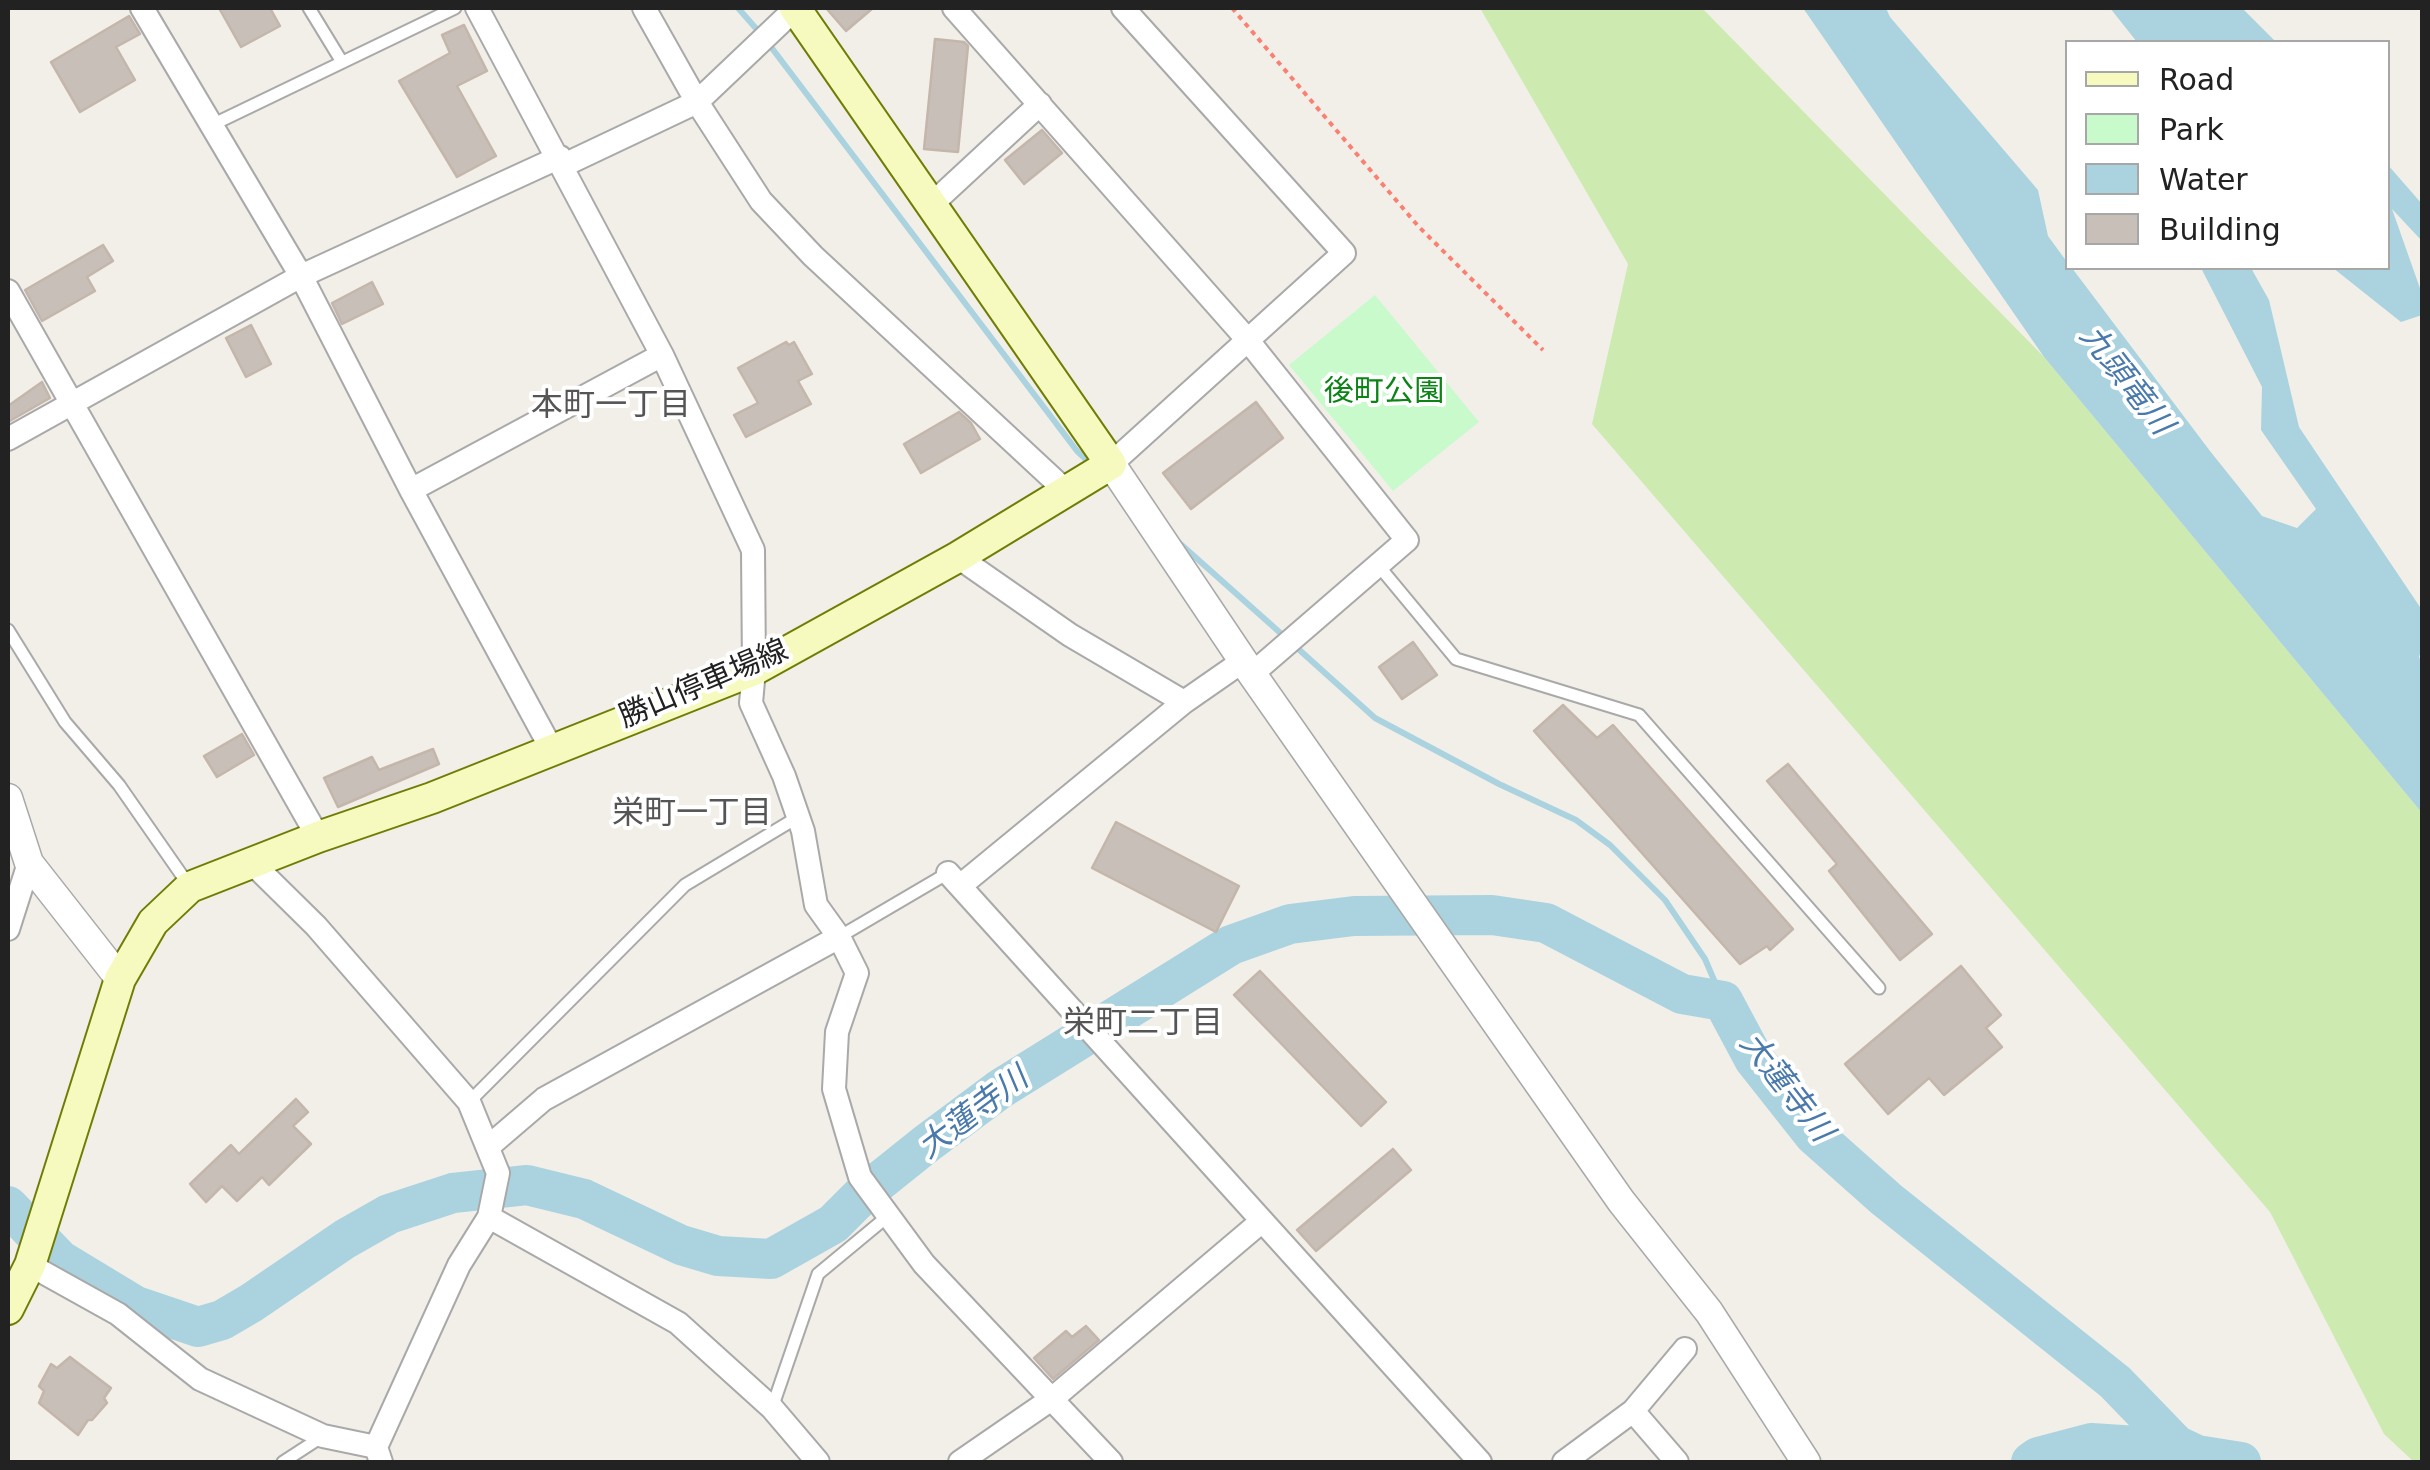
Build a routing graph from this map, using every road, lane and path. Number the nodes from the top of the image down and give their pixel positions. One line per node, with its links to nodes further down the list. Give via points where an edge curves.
1 (142, 8): 13 (street)
2 (310, 8): 10 (lane)
3 (455, 8): 10 (lane)
4 (478, 8): 14 (street)
5 (644, 8): 11 (street)
6 (796, 8): 11 (street); 15 (main road)
7 (954, 8): 12 (street)
8 (1123, 8): 18 (street, via 1344,254)
9 (1232, 8): 19 (path, via 1419,227)
10 (342, 62): 13 (lane)
11 (697, 102): 14 (street); 25 (street, via 760,201)
12 (1040, 104): 15 (street); 18 (street)
13 (212, 125): 16 (street)
14 (562, 161): 16 (street); 20 (street)
15 (932, 204): 23 (main road)
16 (301, 276): 21 (street); 24 (street)
17 (8, 290): 21 (street)
18 (1246, 338): 23 (street); 27 (street, via 1407,540)
19 (1543, 350)
20 (662, 355): 24 (street); 30 (street, via 753,550)
21 (73, 401): 22 (street); 35 (street)
22 (8, 439)
23 (1111, 464): 25 (main road, 勝山停車場線); 29 (street)
24 (411, 490): 32 (street)
25 (1066, 491): 26 (main road, 勝山停車場線)
26 (958, 557): 30 (main road, 勝山停車場線); 31 (street, via 1070,635)
27 (1378, 565): 29 (street); 43 (lane, via 1456,658 1638,714)
28 (8, 630): 39 (lane, via 65,722 120,785)
29 (1247, 668): 31 (street); 64 (street, via 1622,1201 1709,1312)
30 (754, 670): 32 (main road, 勝山停車場線); 34 (street, via 751,702)
31 (1184, 702): 38 (street)
32 (550, 748): 35 (main road, 勝山停車場線)
33 (8, 798): 37 (street)
34 (798, 817): 41 (street, via 816,905); 44 (lane, via 685,886)
35 (318, 837): 36 (main road, 勝山停車場線)
36 (251, 862): 39 (main road, 勝山停車場線); 44 (street, via 316,926)
37 (29, 863): 40 (street); 42 (street)
38 (954, 880): 41 (lane); 48 (street)
39 (190, 887): 42 (main road, 勝山停車場線, via 153,922)
40 (8, 927)
41 (839, 937): 45 (street, via 544,1099); 46 (street, via 856,972 837,1032 834,1089 860,1177)
42 (120, 979): 49 (main road, 勝山停車場線)
43 (1879, 988)
44 (469, 1102): 45 (street)
45 (488, 1147): 47 (street, via 498,1173)
46 (888, 1216): 52 (street, via 924,1264); 53 (lane, via 818,1274)
47 (490, 1217): 53 (street, via 678,1323); 56 (street, via 459,1265)
48 (1262, 1220): 52 (street); 61 (street)
49 (30, 1265): 50 (main road, 勝山停車場線); 55 (street, via 118,1314 200,1379)
50 (8, 1309)
51 (1685, 1349): 54 (street)
52 (1054, 1398): 59 (street); 60 (street)
53 (772, 1408): 58 (street)
54 (1634, 1411): 62 (street); 63 (street)
55 (324, 1436): 56 (street); 57 (lane)
56 (379, 1455)
57 (283, 1462)
58 (818, 1462)
59 (960, 1462)
60 (1111, 1462)
61 (1480, 1462)
62 (1564, 1462)
63 (1676, 1462)
64 (1806, 1462)

